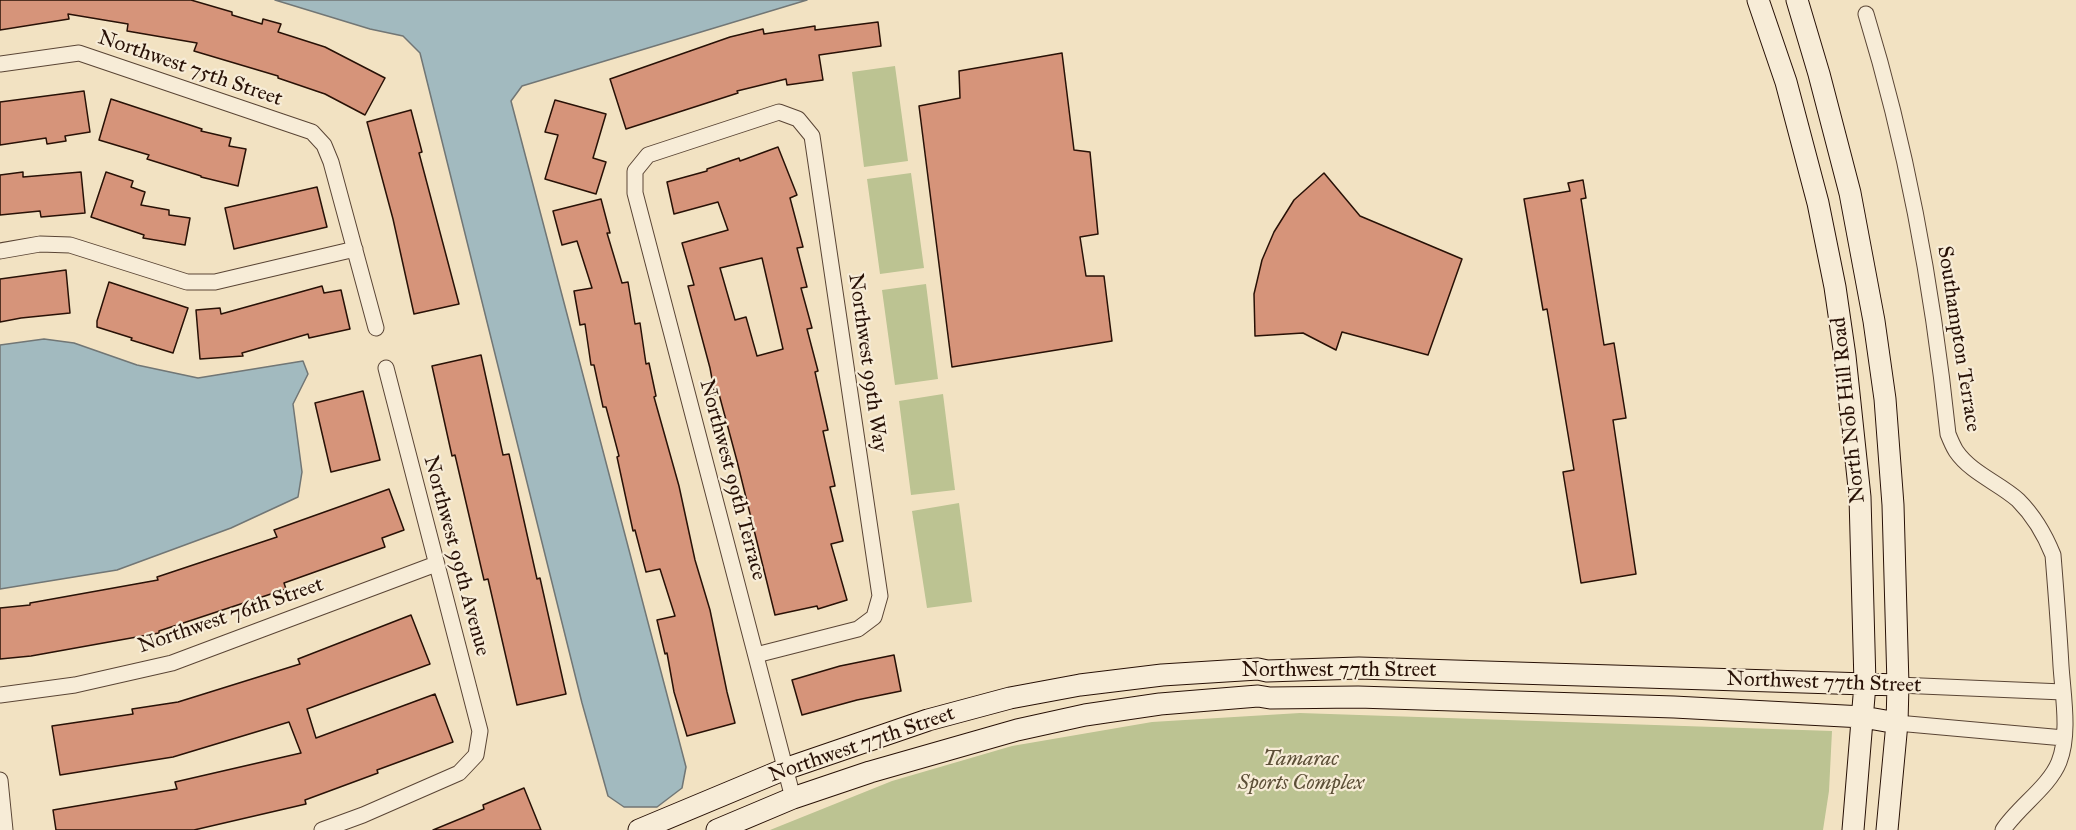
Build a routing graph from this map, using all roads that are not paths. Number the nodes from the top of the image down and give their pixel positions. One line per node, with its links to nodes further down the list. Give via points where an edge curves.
1 (1758, 0): 12 (street, North Nob Hill Road, via 1786,82 1835,287 1860,497)
2 (1797, 0): 13 (street, North Nob Hill Road, via 1850,193 1874,321 1893,505)
3 (1866, 14): 14 (street, Southampton Terrace, via 1913,197 1929,284 1948,434 1968,464 2017,500 2045,536 2053,555)
4 (0, 64): 6 (street, Northwest 75th Street, via 78,53 312,132 324,145 331,162)
5 (635, 171): 11 (street, Northwest 99th Terrace, via 635,193); 11 (street, Northwest 99th Way, via 648,155 778,112 798,119 812,136 880,596 874,617 858,629)
6 (356, 249): 7 (street, via 214,282 187,282 70,244); 8 (street)
7 (0, 251)
8 (376, 328)
9 (386, 368): 10 (street, Northwest 99th Avenue)
10 (436, 564): 15 (street, Northwest 76th Street, via 172,663 75,685); 23 (street, Northwest 99th Avenue, via 480,731 476,754 459,773)
11 (756, 655): 19 (street, Northwest 99th Terrace)
12 (1866, 684): 13 (street, Northwest 77th Street); 16 (street, North Nob Hill Road); 19 (street, Northwest 77th Street, via 1359,668 1162,675 1010,698 928,720)
13 (1898, 685): 14 (street, Northwest 77th Street); 17 (street, North Nob Hill Road)
14 (2063, 692): 18 (street, Southampton Terrace)
15 (0, 695)
16 (1863, 717): 17 (street, Northwest 77th Street); 21 (street, Northwest 77th Street, via 1674,707 1258,696 1166,703 1085,715 1017,730); 26 (street, North Nob Hill Road)
17 (1897, 723): 18 (street, Northwest 77th Street); 27 (street, North Nob Hill Road)
18 (2064, 738): 28 (street, Southampton Terrace, via 2058,764)
19 (785, 769): 21 (street, Northwest 99th Terrace); 24 (street, Northwest 77th Street)
20 (0, 780): 22 (street)
21 (793, 798): 25 (street, Northwest 77th Street)
22 (5, 830)
23 (322, 830)
24 (639, 830)
25 (717, 830)
26 (1853, 830)
27 (1887, 830)
28 (2003, 830)

